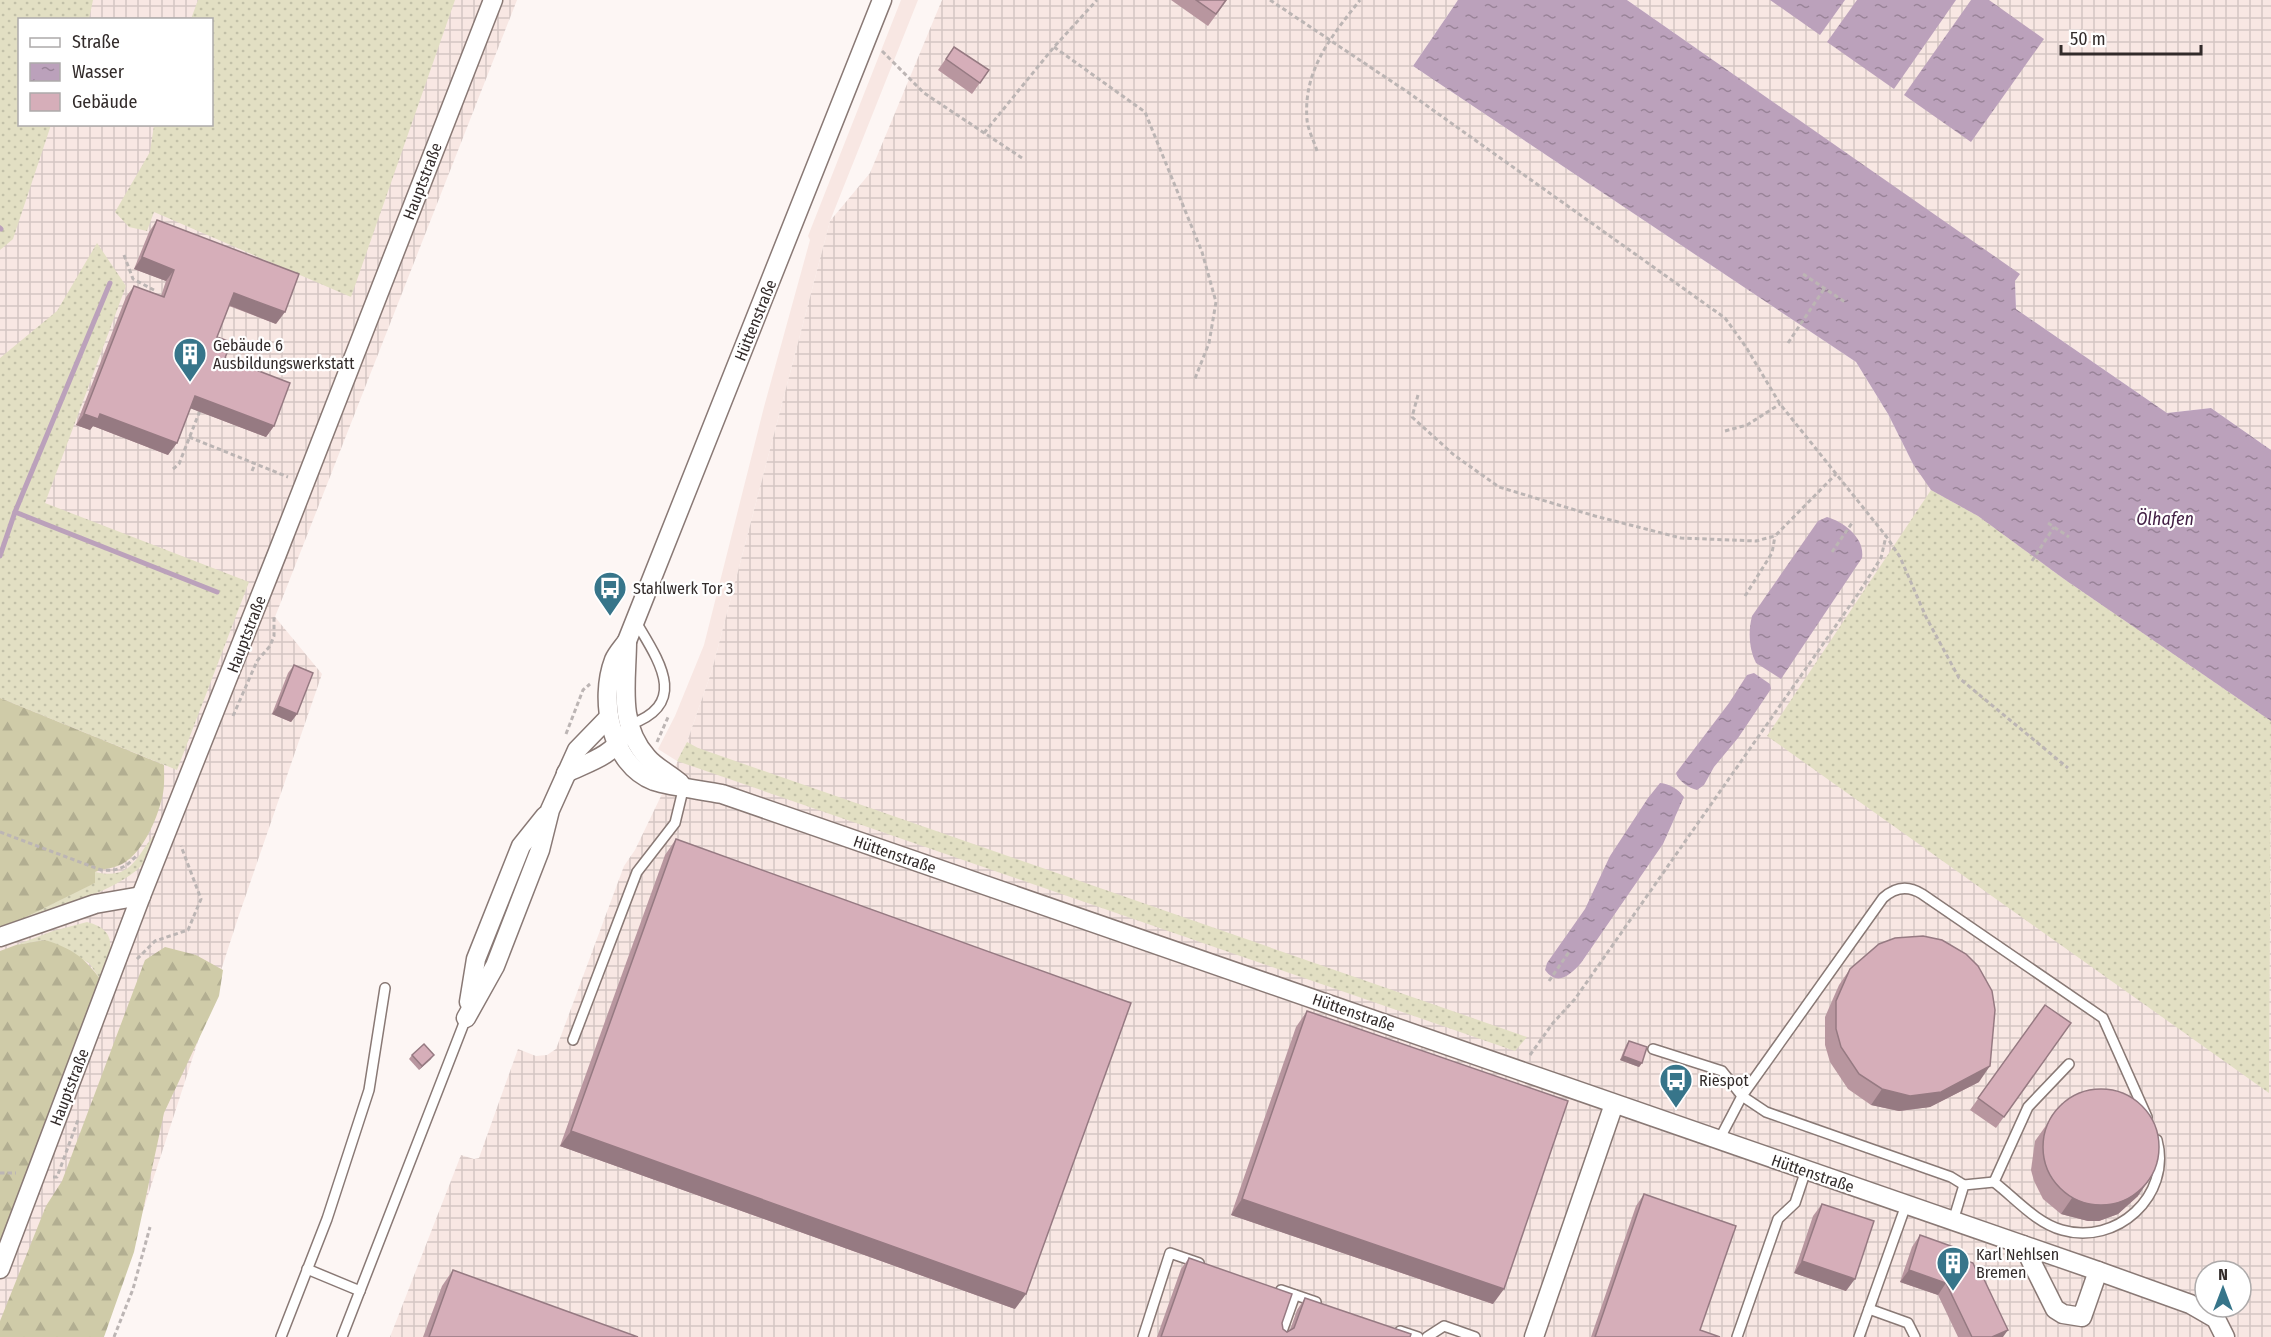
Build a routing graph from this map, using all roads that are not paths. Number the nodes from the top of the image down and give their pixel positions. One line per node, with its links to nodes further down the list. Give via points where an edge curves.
1 (493, 0): 10 (street, Hauptstraße)
2 (882, 0): 3 (street, Hüttenstraße)
3 (635, 621): 4 (street, Hüttenstraße); 6 (lane, via 665,675 665,694 657,710)
4 (627, 641): 5 (street, Hüttenstraße, via 614,659 608,689); 6 (street, Hüttenstraße, via 624,691)
5 (609, 717): 7 (street, Hüttenstraße); 8 (street, via 577,750)
6 (629, 725): 7 (street); 9 (street, Hüttenstraße, via 648,759)
7 (619, 745): 8 (street); 9 (street, Hüttenstraße, via 630,765 654,781)
8 (566, 773): 13 (street, via 550,810 520,846 476,959)
9 (684, 786): 14 (lane, via 675,823 637,872); 18 (street, Hüttenstraße, via 781,814)
10 (141, 896): 11 (street, via 95,904); 27 (street, Hauptstraße)
11 (0, 937)
12 (385, 988): 28 (lane, via 369,1090)
13 (466, 1018): 31 (lane)
14 (573, 1040)
15 (1653, 1048): 17 (lane, via 1722,1071)
16 (2069, 1064): 21 (lane, via 2028,1107)
17 (1742, 1096): 19 (lane); 21 (lane, via 1883,898 1896,889 1910,888 2103,1018 2157,1142 2159,1166 2152,1191 2126,1221 2102,1231 2074,1233 2048,1225); 22 (lane, via 1766,1112 1951,1177)
18 (1614, 1104): 19 (street, Hüttenstraße); 43 (street)
19 (1719, 1140): 20 (street, Hüttenstraße)
20 (1806, 1170): 23 (street, Hüttenstraße); 44 (lane, via 1795,1203 1778,1219)
21 (1994, 1182): 22 (lane)
22 (1964, 1185): 24 (lane)
23 (1906, 1205): 24 (street, Hüttenstraße); 34 (lane)
24 (1953, 1221): 25 (street, Hüttenstraße)
25 (2023, 1245): 29 (street, Hüttenstraße); 29 (street, via 2055,1309 2063,1314 2082,1317)
26 (1204, 1264): 38 (lane, via 1170,1253)
27 (0, 1269)
28 (307, 1269): 31 (lane); 36 (lane)
29 (2098, 1271): 47 (street, Hüttenstraße, via 2190,1304 2216,1319)
30 (1272, 1287): 32 (lane)
31 (360, 1291): 37 (lane)
32 (1295, 1295): 33 (lane); 39 (lane)
33 (1328, 1307)
34 (1869, 1309): 45 (lane); 46 (lane, via 1908,1323)
35 (1395, 1329): 40 (lane)
36 (281, 1337)
37 (342, 1337)
38 (1143, 1337)
39 (1280, 1337)
40 (1418, 1337)
41 (1427, 1337): 42 (lane, via 1444,1326)
42 (1475, 1337)
43 (1534, 1337)
44 (1737, 1337)
45 (1859, 1337)
46 (1915, 1337)
47 (2226, 1337)

